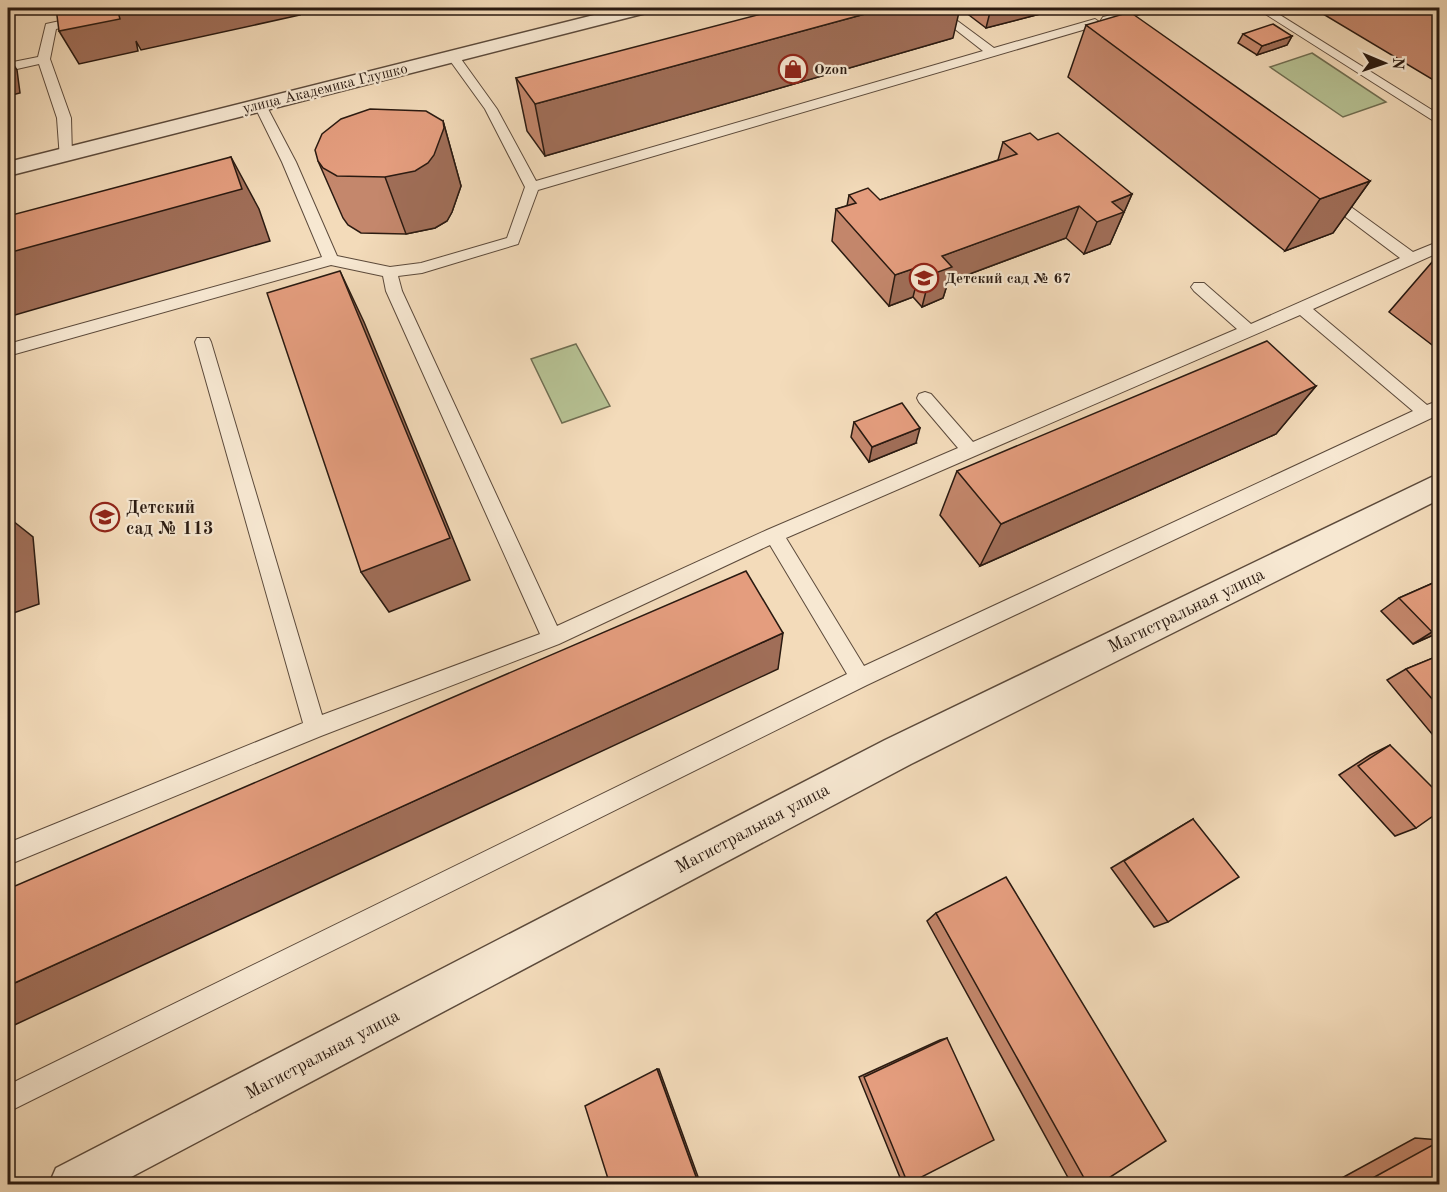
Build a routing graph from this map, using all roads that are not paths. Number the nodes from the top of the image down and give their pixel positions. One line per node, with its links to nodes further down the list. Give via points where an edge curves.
1 (133, 8): 11 (lane, via 50,27)
2 (643, 8): 6 (street, улица Академика Глушко)
3 (933, 8): 9 (lane)
4 (1150, 8): 7 (lane)
5 (1262, 8): 14 (lane)
6 (598, 13): 10 (street, улица Академика Глушко)
7 (1095, 23): 8 (lane); 9 (lane)
8 (1114, 37)
9 (992, 52): 18 (lane)
10 (452, 55): 13 (street, улица Академика Глушко); 18 (lane, via 491,109)
11 (44, 59): 12 (lane); 15 (lane, via 64,118)
12 (8, 67)
13 (260, 105): 15 (street, улица Академика Глушко); 21 (lane)
14 (1440, 121)
15 (64, 156): 16 (street, улица Академика Глушко)
16 (8, 169)
17 (1314, 187): 20 (lane)
18 (532, 188): 22 (lane, via 513,241 422,268)
19 (1440, 246): 20 (lane)
20 (1410, 258): 24 (lane)
21 (332, 260): 22 (lane); 27 (lane)
22 (390, 272): 33 (lane, via 393,291)
23 (1199, 287): 25 (lane)
24 (1302, 308): 25 (lane); 29 (lane)
25 (1249, 331): 30 (lane)
26 (203, 342): 35 (lane)
27 (8, 350)
28 (925, 398): 30 (lane)
29 (1433, 410): 34 (lane)
30 (970, 451): 32 (lane)
31 (1440, 484): 38 (street, Магистральная улица, via 898,752)
32 (774, 535): 33 (lane); 34 (lane)
33 (552, 638): 35 (lane)
34 (860, 678): 37 (lane)
35 (315, 728): 36 (lane)
36 (8, 854)
37 (8, 1099)
38 (72, 1185)

